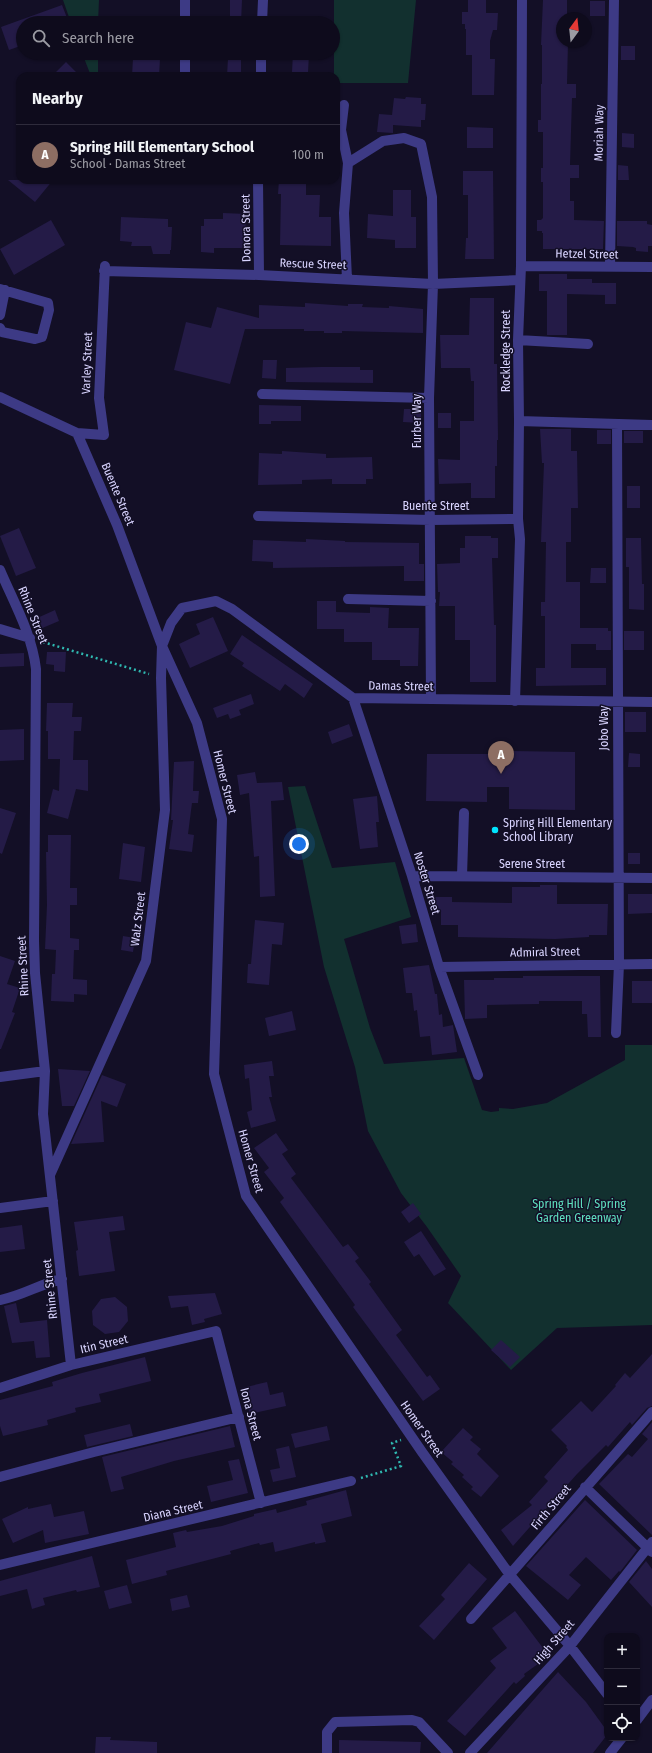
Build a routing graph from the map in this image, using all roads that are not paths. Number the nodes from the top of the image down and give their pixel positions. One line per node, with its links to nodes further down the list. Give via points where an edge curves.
1 (186, 0): 5 (street)
2 (262, 0): 6 (street)
3 (522, 0): 14 (street, Rockledge Street)
4 (614, 0): 15 (street, Moriah Way)
5 (185, 16)
6 (262, 16)
7 (185, 60): 9 (street)
8 (261, 60): 10 (street)
9 (185, 72)
10 (260, 72)
11 (344, 105): 12 (street, via 341,130)
12 (348, 163): 19 (street, via 344,213); 21 (street, Furber Way, via 383,141 404,138 421,144 432,197)
13 (258, 184): 18 (street, Donora Street)
14 (521, 266): 15 (street, Hetzel Street); 20 (street, Rockledge Street)
15 (610, 267): 16 (street, Hetzel Street)
16 (652, 267)
17 (105, 268): 18 (street, Rescue Street); 33 (street, Varley Street, via 99,398 104,435)
18 (259, 275): 19 (street, Rescue Street)
19 (347, 279): 21 (street, Rescue Street)
20 (519, 280): 21 (street, Rescue Street); 25 (street, Rockledge Street)
21 (433, 284): 29 (street, Furber Way)
22 (3, 290): 23 (street); 24 (street, via 48,303 49,310 42,337 34,339 2,332)
23 (0, 315)
24 (0, 328)
25 (518, 340): 26 (street); 30 (street, Rockledge Street)
26 (588, 344)
27 (262, 394): 29 (street)
28 (0, 397): 33 (street)
29 (429, 398): 36 (street, Furber Way)
30 (519, 420): 31 (street); 35 (street, Rockledge Street)
31 (617, 424): 32 (street); 47 (street, Jobo Way)
32 (652, 425)
33 (77, 433): 43 (street, Buente Street, via 117,524)
34 (258, 516): 36 (street, Buente Street)
35 (518, 519): 36 (street, Buente Street); 46 (street, Rockledge Street, via 520,539)
36 (431, 520): 40 (street, Furber Way)
37 (0, 570): 38 (street, Rhine Street)
38 (3, 583): 42 (street, Rhine Street)
39 (348, 599): 40 (street)
40 (431, 601): 45 (street, Furber Way)
41 (0, 629): 42 (street)
42 (30, 638): 58 (street, Rhine Street, via 36,669 35,973)
43 (162, 646): 44 (street, Damas Street, via 171,623 182,608 216,601 232,609); 61 (street, Walz Street, via 165,810 146,960); 77 (street, Homer Street, via 197,723 222,819 214,1074 246,1196)
44 (353, 698): 45 (street, Damas Street); 50 (street, Noster Street)
45 (431, 699): 46 (street, Damas Street)
46 (515, 701): 47 (street, Damas Street)
47 (617, 702): 48 (street, Damas Street); 52 (street, Jobo Way)
48 (652, 702)
49 (464, 813): 51 (street)
50 (412, 876): 51 (street, Serene Street); 56 (street, Noster Street)
51 (462, 876): 52 (street, Serene Street)
52 (618, 877): 53 (street, Serene Street); 54 (street, Jobo Way)
53 (652, 878)
54 (619, 964): 55 (street, Admiral Street); 56 (street, Admiral Street); 57 (street, Jobo Way)
55 (652, 964)
56 (439, 967): 59 (street, Noster Street)
57 (616, 1033)
58 (45, 1072): 60 (street); 61 (street, Rhine Street, via 43,1114)
59 (478, 1075)
60 (0, 1077)
61 (50, 1176): 62 (street, Rhine Street)
62 (53, 1201): 63 (street); 64 (street, Rhine Street)
63 (0, 1208)
64 (62, 1279): 65 (street); 67 (street, Rhine Street)
65 (0, 1300)
66 (216, 1331): 67 (street, Itin Street); 70 (street, Iona Street)
67 (71, 1365): 68 (street, Itin Street)
68 (0, 1388)
69 (652, 1412): 73 (street, Firth Street)
70 (239, 1416): 71 (street); 74 (street, Iona Street)
71 (0, 1477)
72 (351, 1481): 74 (street, Diana Street)
73 (586, 1486): 75 (street); 77 (street, Firth Street)
74 (261, 1503): 76 (street, Diana Street)
75 (651, 1547): 79 (street, High Street)
76 (0, 1565)
77 (510, 1576): 78 (street, Firth Street); 79 (street, Homer Street)
78 (471, 1619)
79 (570, 1646): 80 (street, Homer Street); 86 (street, High Street)
80 (604, 1690)
81 (652, 1700): 82 (street)
82 (640, 1716)
83 (620, 1741): 87 (street)
84 (327, 1753): 85 (street, via 328,1732 335,1722 412,1720 419,1722)
85 (448, 1753)
86 (470, 1753)
87 (610, 1753)

